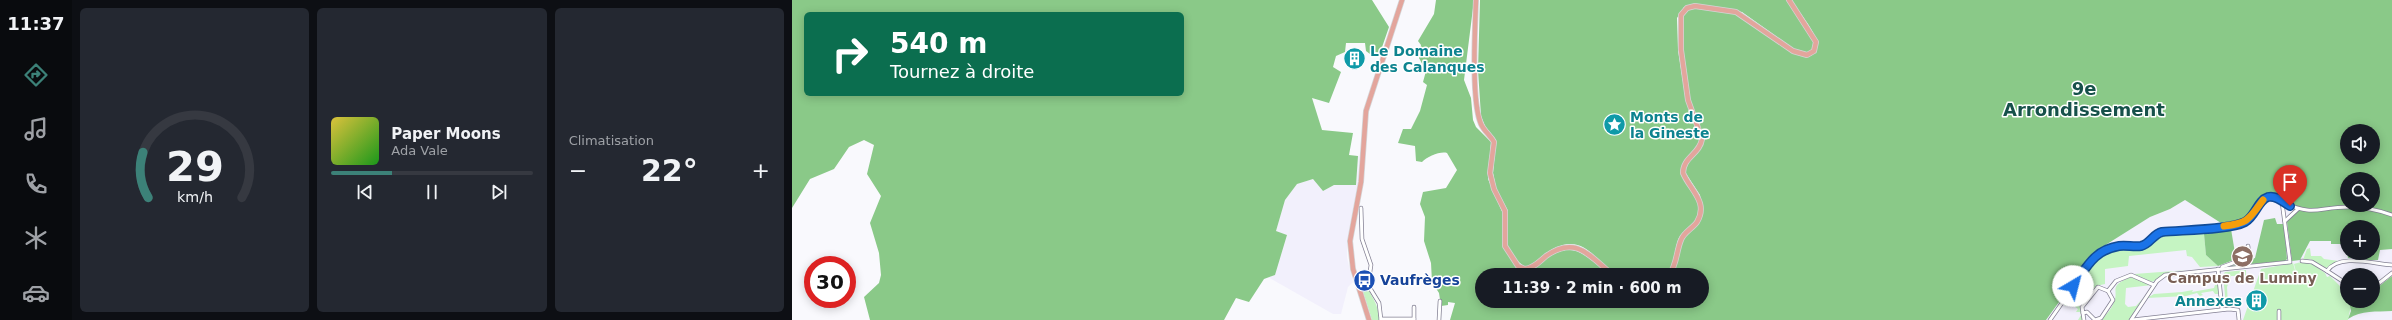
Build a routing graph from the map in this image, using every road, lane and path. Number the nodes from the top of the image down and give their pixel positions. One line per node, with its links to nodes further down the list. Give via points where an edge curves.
1 (1402, 0): 21 (main road, via 1377,72 1363,126 1360,182 1350,240 1350,258)
2 (1476, 0): 12 (main road, via 1475,74 1478,110 1481,124 1494,142 1490,173 1494,189 1505,211 1506,250 1518,266)
3 (1789, 0): 15 (main road, via 1816,42 1814,52 1808,55 1793,51 1736,12 1695,6 1687,8 1680,15 1681,50 1688,100 1702,139 1698,150 1685,163 1683,173 1698,196 1701,211 1694,226 1682,237)
4 (2282, 202): 6 (street); 8 (street); 34 (street, via 2276,198 2265,199 2251,218 2239,224 2162,232 2142,246 2121,246 2103,250 2095,256)
5 (1361, 208): 19 (street, via 1362,238 1371,265)
6 (2298, 209): 7 (street, via 2314,212 2350,207); 8 (street)
7 (2392, 215)
8 (2285, 221): 16 (street, via 2290,262)
9 (2248, 246): 16 (street, via 2249,257 2222,266)
10 (2302, 261): 17 (street, via 2312,262)
11 (2392, 265): 17 (street, via 2344,261)
12 (1523, 268)
13 (1527, 268): 14 (main road, via 1554,251 1569,248 1580,249)
14 (1606, 268)
15 (1673, 268)
16 (2220, 269): 23 (street, via 2165,275); 27 (street)
17 (2327, 272): 20 (street)
18 (2392, 273): 22 (street)
19 (1368, 280): 21 (street, via 1361,277); 30 (street, via 1369,290 1379,303)
20 (2340, 280)
21 (1356, 281): 32 (main road)
22 (2380, 282)
23 (2154, 285): 24 (street, via 2131,275 2116,281); 36 (street)
24 (2108, 291): 29 (street, via 2100,287 2095,289 2082,307); 29 (street, via 2113,300 2101,318 2095,320 2087,312)
25 (1440, 301): 33 (street)
26 (1414, 307): 31 (street)
27 (2222, 309): 36 (street); 37 (street, via 2236,309)
28 (2279, 311): 38 (street)
29 (2083, 313): 35 (street)
30 (1381, 319): 31 (street)
31 (1414, 319)
32 (1369, 320)
33 (1439, 320)
34 (2050, 320)
35 (2084, 320)
36 (2131, 320)
37 (2239, 320)
38 (2279, 320)

